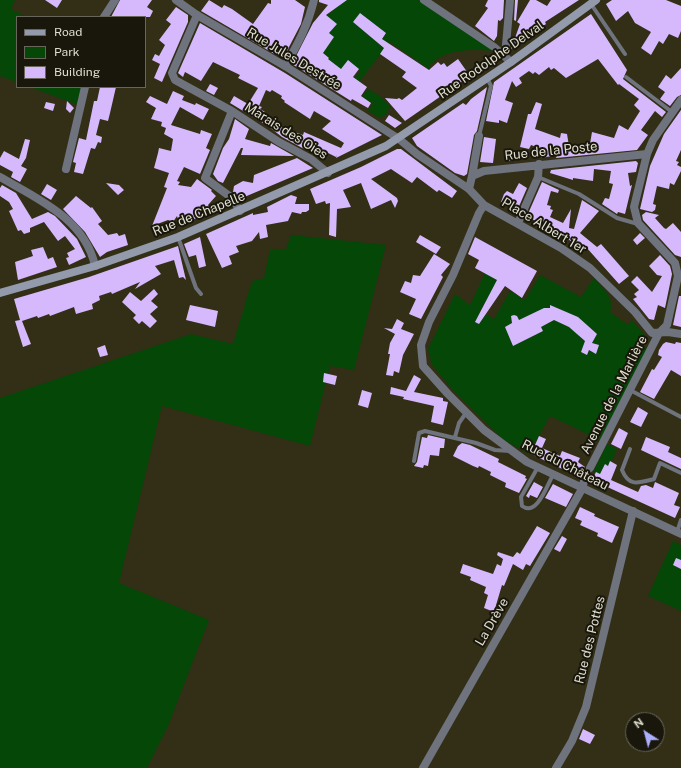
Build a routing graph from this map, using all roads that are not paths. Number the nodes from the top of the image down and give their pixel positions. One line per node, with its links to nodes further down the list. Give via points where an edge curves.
1 (115, 0): 7 (street)
2 (176, 0): 8 (street, Rue Jules Destrée)
3 (314, 0): 11 (street, via 302,39)
4 (424, 0): 10 (street)
5 (510, 0): 10 (street)
6 (594, 2): 9 (lane); 10 (main road, Rue Rodolphe Delval)
7 (105, 16)
8 (197, 16): 11 (street, Rue Jules Destrée); 16 (street, via 172,73 175,80)
9 (625, 54)
10 (508, 59): 13 (main road, Rue Rodolphe Delval)
11 (285, 66): 19 (street, Rue Jules Destrée)
12 (626, 77): 17 (lane)
13 (487, 78): 18 (lane, via 491,86); 19 (main road, Rue Rodolphe Delval)
14 (85, 88): 22 (street)
15 (681, 100): 17 (street)
16 (232, 111): 23 (street, Marais des Oies, via 279,142 311,159); 29 (street, Marais des Oies, via 204,178 232,198)
17 (672, 112): 20 (street, via 653,140)
18 (479, 136): 24 (street)
19 (400, 139): 23 (main road, Rue de Chapelle); 27 (street, Rue Jules Destrée, via 417,154)
20 (648, 154): 21 (street, Rue de la Poste); 31 (street, via 634,207)
21 (539, 164): 24 (street, Rue de la Poste, via 484,171); 26 (street)
22 (66, 169)
23 (328, 173): 29 (main road, Rue de Chapelle)
24 (472, 176): 27 (street)
25 (0, 177): 33 (street, via 52,207 69,221 82,238)
26 (538, 177): 30 (street); 31 (lane, via 565,187 617,218)
27 (469, 189): 28 (street, Place Albert 1er)
28 (484, 205): 30 (street, Place Albert 1er); 39 (street, Rue du Château, via 429,322 421,345 424,366)
29 (240, 211): 32 (main road, Rue de Chapelle)
30 (518, 223): 36 (street, Place Albert 1er, via 590,268 635,312 652,333)
31 (639, 224): 36 (street, Avenue de la Marlière, via 675,263 678,276 667,325)
32 (178, 237): 33 (main road, Rue de Chapelle); 35 (lane, via 196,288)
33 (95, 266): 34 (main road, Rue de Chapelle)
34 (0, 293)
35 (201, 294)
36 (659, 333): 37 (street); 38 (street, Avenue de la Marlière)
37 (681, 334)
38 (630, 390): 40 (lane); 46 (street, Avenue de la Marlière)
39 (466, 413): 41 (lane, via 459,423); 43 (street, Rue du Château)
40 (681, 417)
41 (455, 437): 43 (lane, via 495,450); 44 (lane, via 424,431 420,433)
42 (630, 449): 47 (lane, via 622,470 627,480 632,483 654,479 660,463)
43 (510, 451): 45 (street, Rue du Château)
44 (414, 461)
45 (538, 467): 48 (street, Rue du Château); 48 (lane, via 521,497 525,509 530,509 539,502)
46 (590, 468)
47 (681, 473)
48 (553, 475): 50 (street, Rue du Château)
49 (585, 477): 50 (street)
50 (582, 489): 51 (street, Rue du Château); 54 (street, La Drève)
51 (633, 511): 53 (street, Rue du Château); 55 (street, Rue des Pottes, via 586,707 572,741)
52 (681, 520): 53 (lane)
53 (679, 533)
54 (423, 768)
55 (556, 768)

